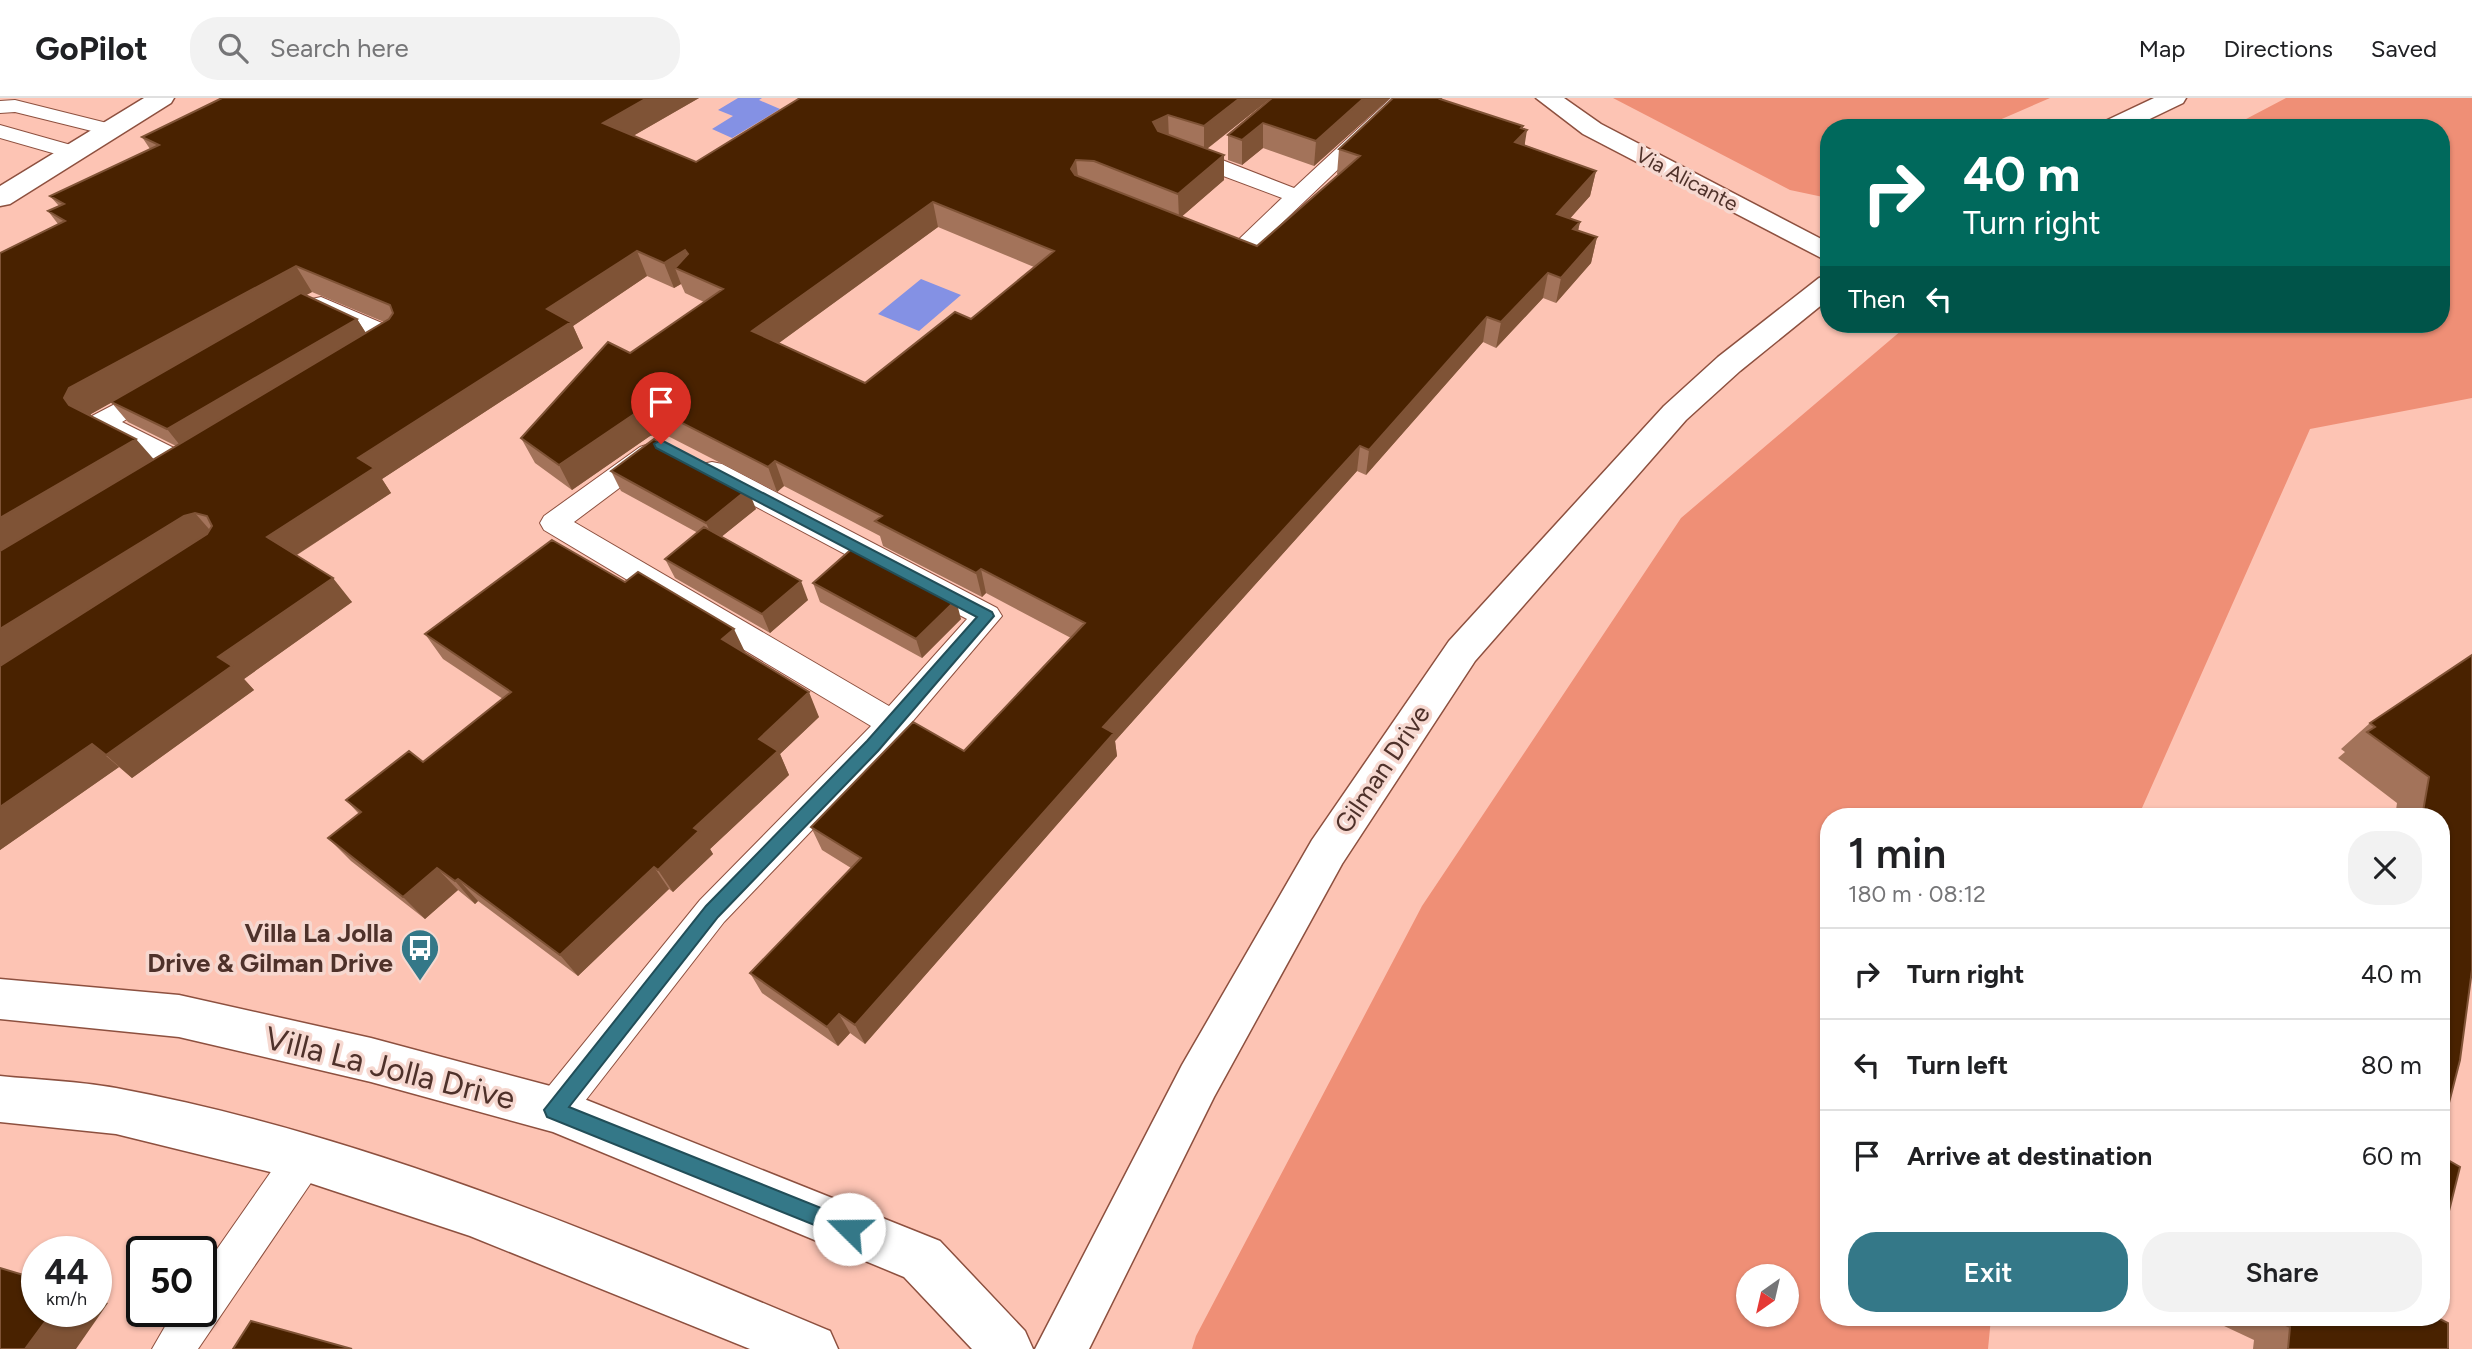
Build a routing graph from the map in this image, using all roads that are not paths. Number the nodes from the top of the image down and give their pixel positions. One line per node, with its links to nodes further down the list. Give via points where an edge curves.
1 (163, 98): 7 (main road)
2 (1403, 98): 13 (lane)
3 (1548, 98): 16 (main road, Via Alicante, via 1592,128)
4 (2174, 98): 6 (main road)
5 (0, 107): 7 (lane, via 15,106)
6 (2128, 119)
7 (108, 129): 11 (main road)
8 (0, 131): 11 (lane)
9 (1228, 146): 12 (lane)
10 (1168, 148): 12 (lane)
11 (70, 152): 14 (main road)
12 (1209, 162): 13 (lane)
13 (1296, 196): 15 (lane, via 1237,253)
14 (0, 198)
15 (1187, 233)
16 (1820, 249)
17 (1820, 292): 32 (main road, Gilman Drive, via 1675,413 1462,651 1326,852 1198,1082)
18 (301, 307): 19 (lane, via 313,301 394,337)
19 (359, 358)
20 (184, 375): 21 (lane, via 101,422)
21 (184, 464)
22 (892, 723): 22 (lane, via 987,616 661,444 554,523); 25 (lane, via 712,911)
23 (0, 999): 25 (main road, Villa La Jolla Drive, via 179,1016 371,1060)
24 (0, 1099): 26 (main road, via 115,1111)
25 (554, 1110): 31 (main road, Villa La Jolla Drive, via 922,1259)
26 (305, 1157): 27 (lane); 30 (main road, via 570,1247)
27 (217, 1284)
28 (188, 1327): 29 (lane)
29 (173, 1349)
30 (812, 1349)
31 (1007, 1349)
32 (1061, 1349)

